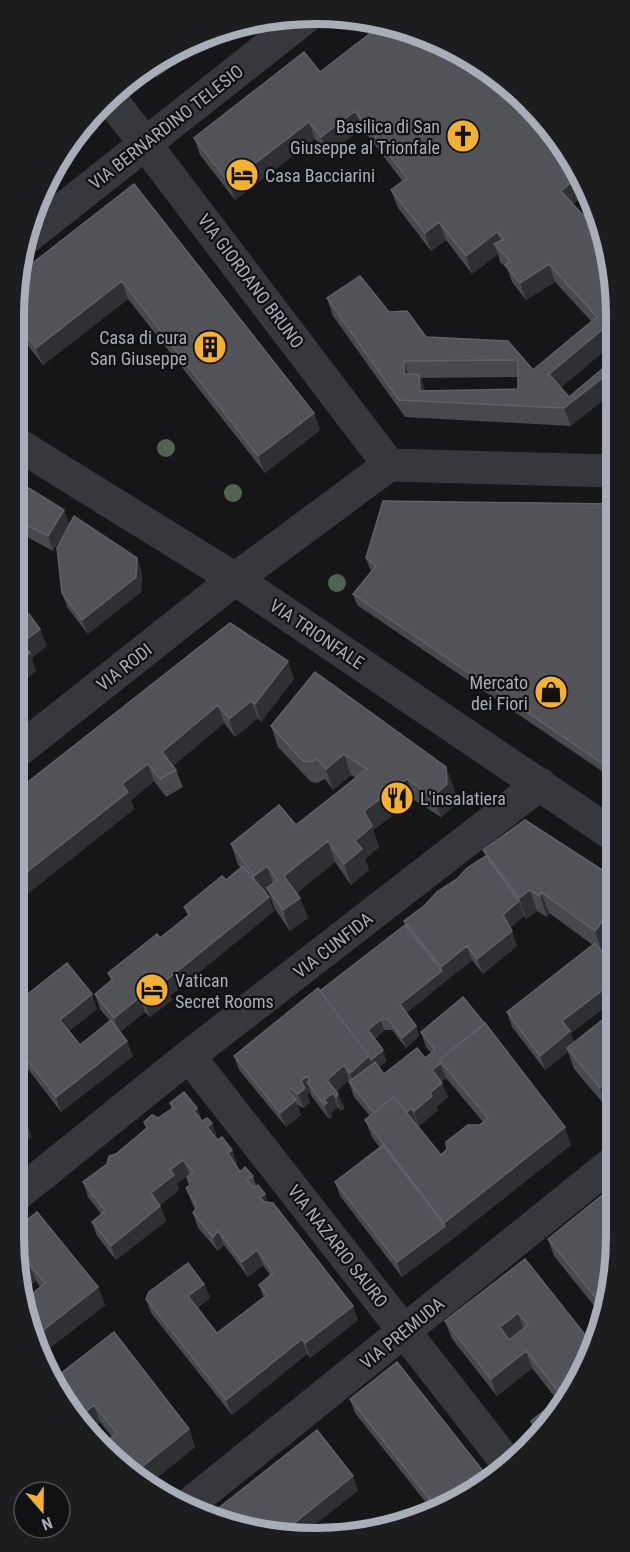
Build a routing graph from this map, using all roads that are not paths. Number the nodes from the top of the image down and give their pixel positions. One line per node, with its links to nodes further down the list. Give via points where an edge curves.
1 (296, 25): 3 (street, VIA BERNARDINO TELESIO)
2 (115, 104): 3 (street, VIA GIORDANO BRUNO)
3 (146, 143): 4 (street, VIA BERNARDINO TELESIO); 6 (street, VIA GIORDANO BRUNO)
4 (37, 229)
5 (24, 448): 8 (street, VIA TRIONFALE)
6 (389, 465): 7 (street); 8 (street, VIA RODI)
7 (606, 471)
8 (235, 579): 9 (street, VIA RODI); 10 (street, VIA TRIONFALE)
9 (24, 746)
10 (540, 784): 11 (street, VIA TRIONFALE); 12 (street, VIA CUNFIDA)
11 (606, 830)
12 (189, 1056): 14 (street, VIA CUNFIDA); 15 (street, VIA NAZARIO SAURO)
13 (606, 1168): 15 (street, VIA PREMUDA)
14 (24, 1189)
15 (404, 1332): 16 (street, VIA NAZARIO SAURO); 17 (street, VIA PREMUDA)
16 (504, 1459)
17 (193, 1501)

